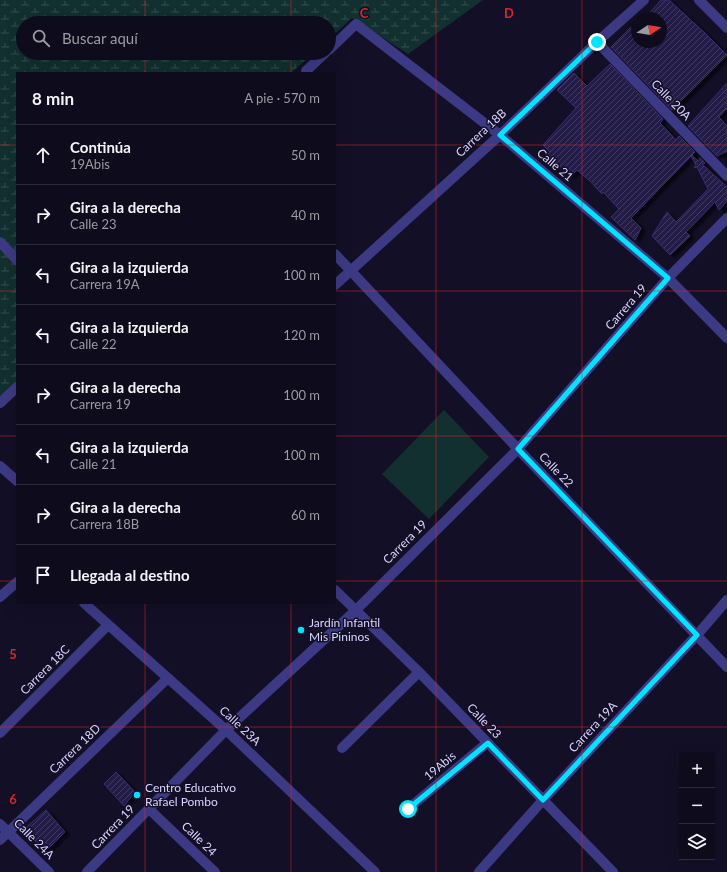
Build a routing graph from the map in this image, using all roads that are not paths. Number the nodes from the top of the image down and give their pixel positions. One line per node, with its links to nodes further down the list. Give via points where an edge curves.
1 (644, 0): 4 (street, Carrera 18B)
2 (700, 0): 3 (street)
3 (727, 28)
4 (597, 42): 8 (street, Carrera 18B); 9 (street, Calle 20A)
5 (336, 43): 8 (street, Calle 21, via 356,24)
6 (318, 60): 7 (street)
7 (306, 71)
8 (500, 135): 14 (street, Carrera 18B); 15 (street, Calle 21)
9 (727, 176)
10 (727, 218): 15 (street, Carrera 19)
11 (0, 242): 13 (street)
12 (336, 255): 14 (street, Calle 22)
13 (16, 259)
14 (351, 270): 16 (street, Carrera 18B); 20 (street, Calle 22)
15 (668, 278): 17 (street, Calle 21); 20 (street, Carrera 19)
16 (336, 284)
17 (727, 338)
18 (16, 388): 19 (street)
19 (0, 403)
20 (518, 449): 28 (street, Carrera 19); 30 (street, Calle 22)
21 (0, 466): 22 (street)
22 (16, 480)
23 (16, 583): 25 (street)
24 (336, 591): 28 (street, Calle 23)
25 (2, 592)
26 (727, 600): 30 (street, Carrera 19A)
27 (85, 604): 29 (street, Calle 23A)
28 (354, 611): 32 (street, Calle 23); 34 (street, Carrera 19)
29 (108, 625): 33 (street, Calle 23A); 35 (street, Carrera 18C)
30 (697, 635): 31 (street, Calle 22); 38 (street, Carrera 19A)
31 (727, 667)
32 (419, 672): 36 (street, Calle 23); 37 (street)
33 (168, 678): 34 (street, Calle 23A); 42 (street, Carrera 18D)
34 (226, 730): 39 (street, Carrera 19); 47 (street, Calle 23A)
35 (0, 733)
36 (488, 743): 38 (street, Calle 23); 40 (street, 19Abis)
37 (342, 748)
38 (543, 800): 48 (street, Carrera 19A); 49 (street, Calle 23)
39 (149, 809): 45 (street, Carrera 19); 46 (street, Calle 24)
40 (408, 809)
41 (0, 824): 42 (street, Calle 24A)
42 (8, 831): 43 (street, Carrera 18D); 44 (street, Calle 24A)
43 (0, 840)
44 (49, 872)
45 (87, 872)
46 (214, 872)
47 (374, 872)
48 (479, 872)
49 (613, 872)

